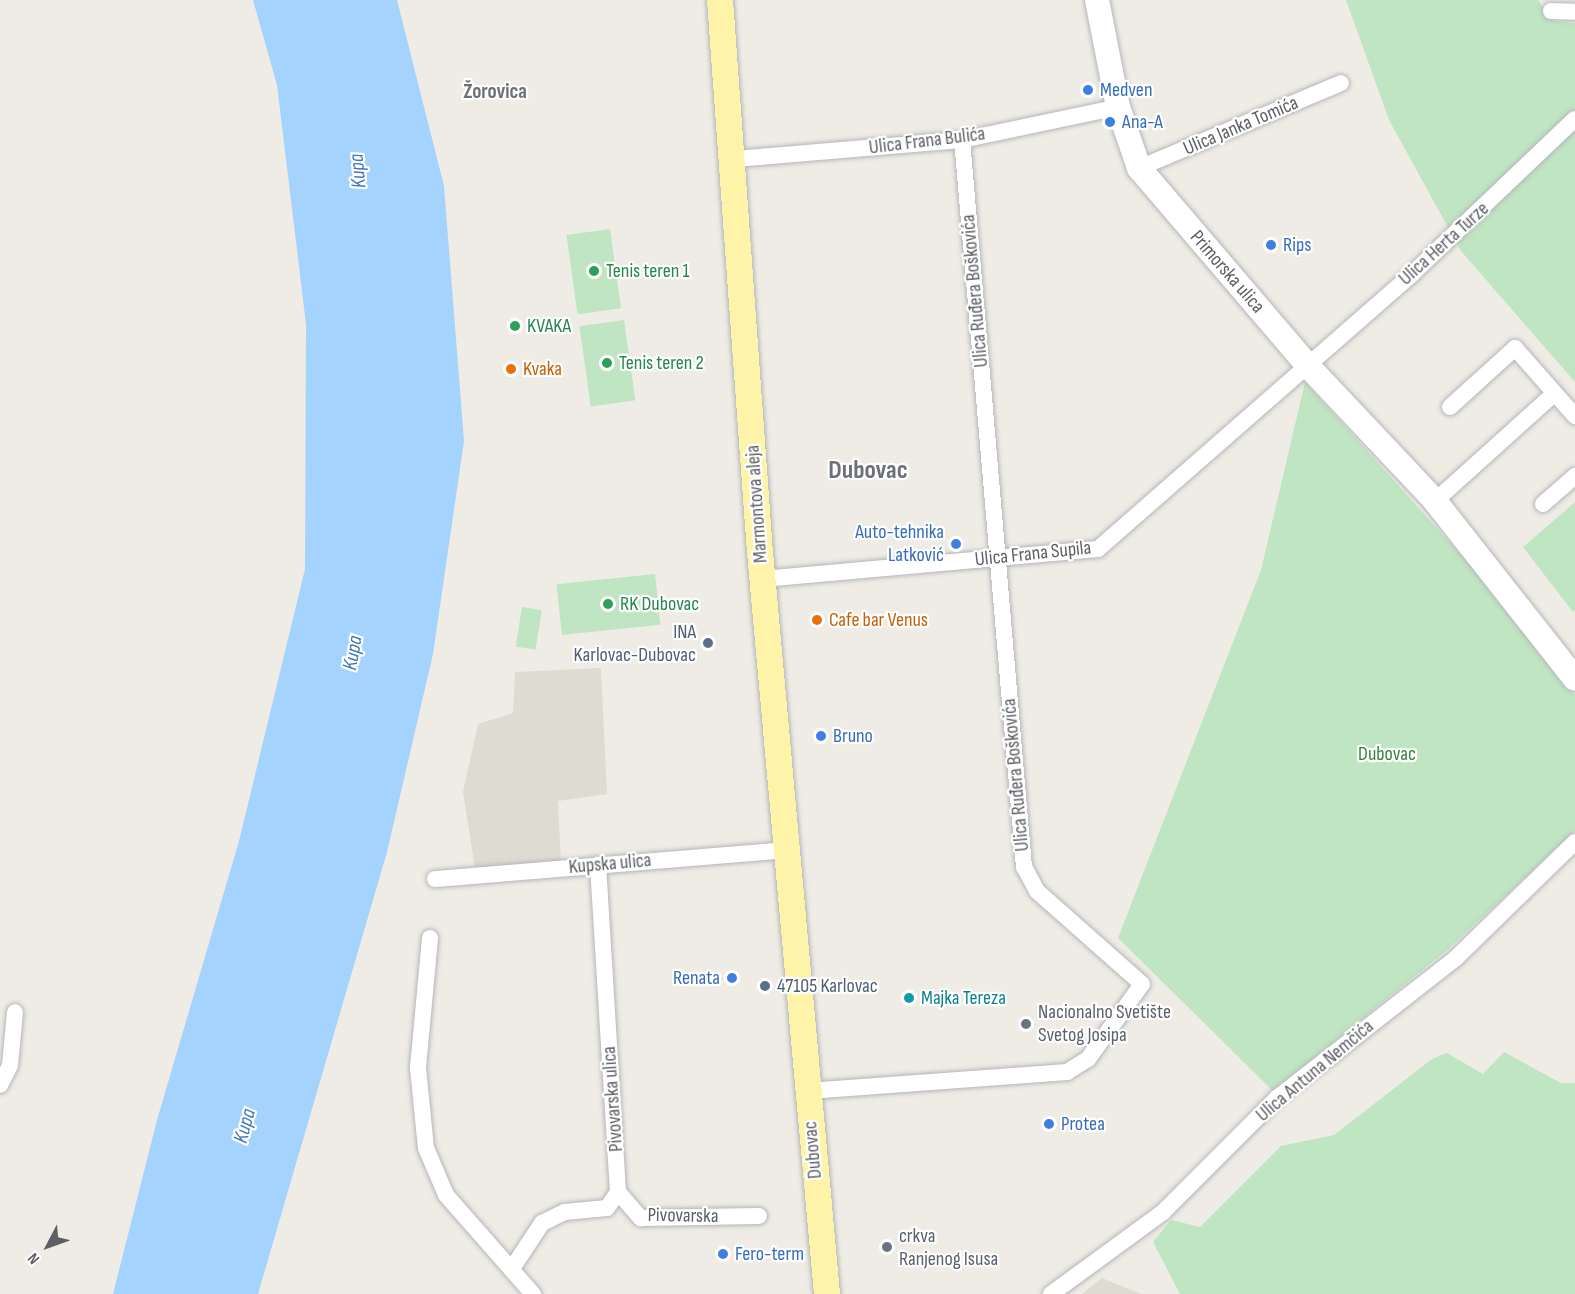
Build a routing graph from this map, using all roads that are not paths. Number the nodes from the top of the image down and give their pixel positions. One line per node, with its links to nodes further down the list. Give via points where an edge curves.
1 (720, 0): 9 (main road, Marmontova aleja)
2 (1098, 0): 6 (main road, Primorska ulica)
3 (1551, 11): 4 (street)
4 (1575, 12)
5 (1341, 83): 10 (street, Ulica Janka Tomića)
6 (1118, 107): 8 (street, Ulica Frana Bulića); 10 (main road, Primorska ulica)
7 (1575, 118): 11 (street, Ulica Herta Turze)
8 (962, 140): 9 (street, Ulica Frana Bulića); 18 (street, Ulica Ruđera Boškovića)
9 (734, 159): 19 (main road, Marmontova aleja)
10 (1139, 168): 11 (main road, Primorska ulica)
11 (1308, 366): 16 (main road, Primorska ulica); 18 (street, Ulica Frana Supila, via 1098,549)
12 (1555, 393): 13 (street, via 1515,348); 14 (street); 16 (street)
13 (1450, 407)
14 (1575, 416)
15 (1575, 476): 17 (street)
16 (1435, 501): 20 (main road, Primorska ulica)
17 (1543, 504)
18 (999, 559): 19 (street, Ulica Frana Supila); 29 (street, Ulica Ruđera Boškovića, via 1027,879 1142,984 1088,1059 1067,1072)
19 (762, 579): 22 (main road, Marmontova aleja)
20 (1575, 679)
21 (1575, 842): 35 (street, Ulica Antuna Nemčića, via 1456,958 1277,1098 1163,1212)
22 (786, 850): 23 (street, Kupska ulica); 26 (main road, Marmontova aleja)
23 (598, 865): 24 (street, Kupska ulica); 30 (street, Pivovarska ulica)
24 (435, 879)
25 (430, 938): 32 (street, via 418,1068 426,1148 446,1195)
26 (800, 1007): 29 (main road, Dubovac)
27 (15, 1012): 28 (street, via 10,1065)
28 (0, 1085)
29 (808, 1091): 34 (main road, Dubovac)
30 (618, 1192): 31 (street, Pivovarska, via 641,1218); 32 (street, via 607,1208 565,1212 542,1223)
31 (759, 1216)
32 (513, 1267): 33 (street)
33 (533, 1294)
34 (827, 1294)
35 (1052, 1294)

